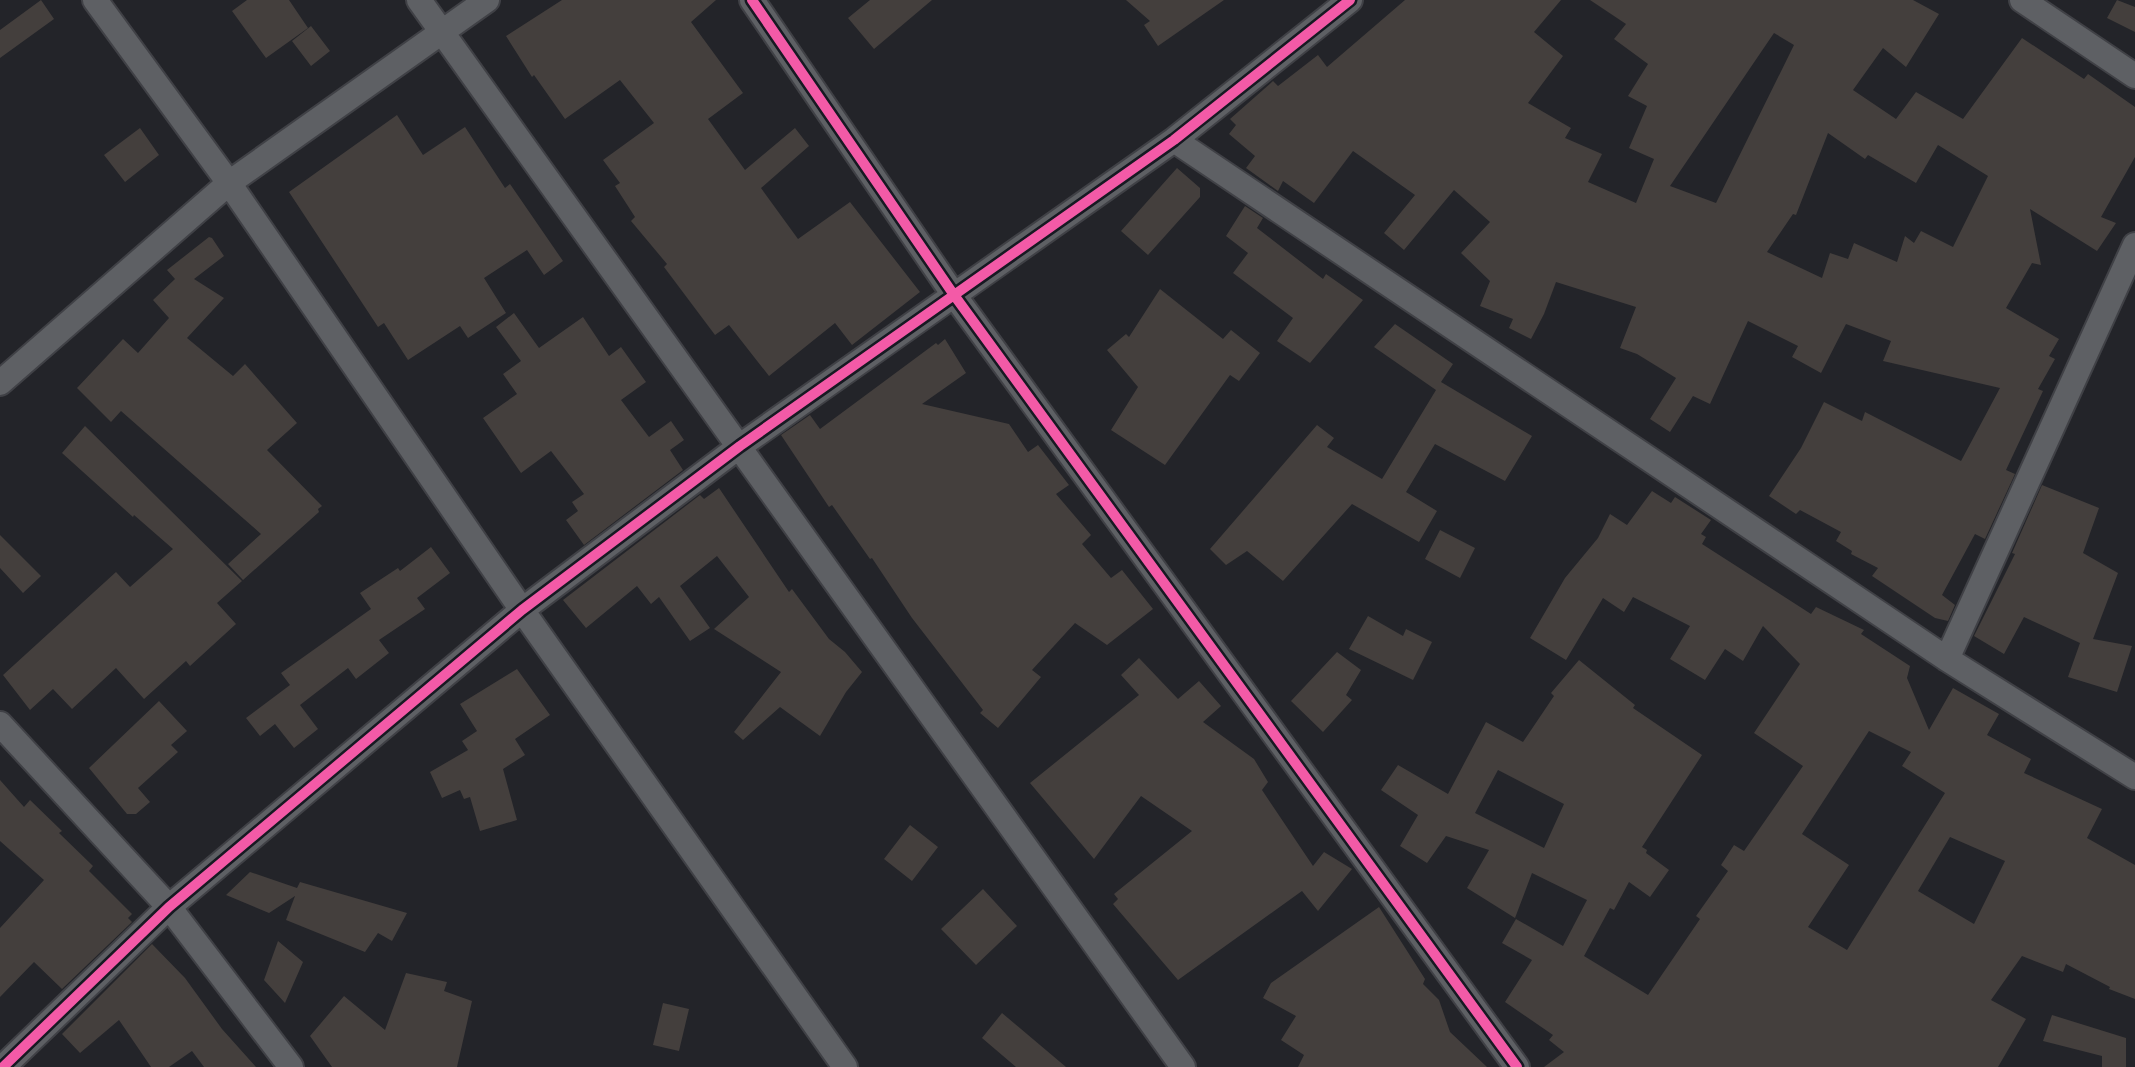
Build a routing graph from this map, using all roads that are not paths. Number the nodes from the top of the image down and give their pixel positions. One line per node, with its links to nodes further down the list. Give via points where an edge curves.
1 (95, 0): 10 (street)
2 (419, 0): 7 (street)
3 (487, 0): 7 (street)
4 (752, 0): 12 (street)
5 (1350, 0): 9 (street)
6 (2022, 0): 8 (street)
7 (444, 33): 10 (street); 14 (street)
8 (2135, 76)
9 (1174, 140): 12 (street); 16 (street)
10 (229, 183): 13 (street); 15 (street)
11 (2135, 245): 16 (street)
12 (954, 295): 14 (street); 24 (street)
13 (0, 383)
14 (740, 446): 15 (street); 23 (street)
15 (522, 610): 19 (street); 22 (street)
16 (1947, 659): 18 (street)
17 (0, 724): 19 (street)
18 (2135, 777)
19 (169, 907): 20 (street); 21 (street)
20 (3, 1067)
21 (291, 1067)
22 (845, 1067)
23 (1183, 1067)
24 (1517, 1067)

